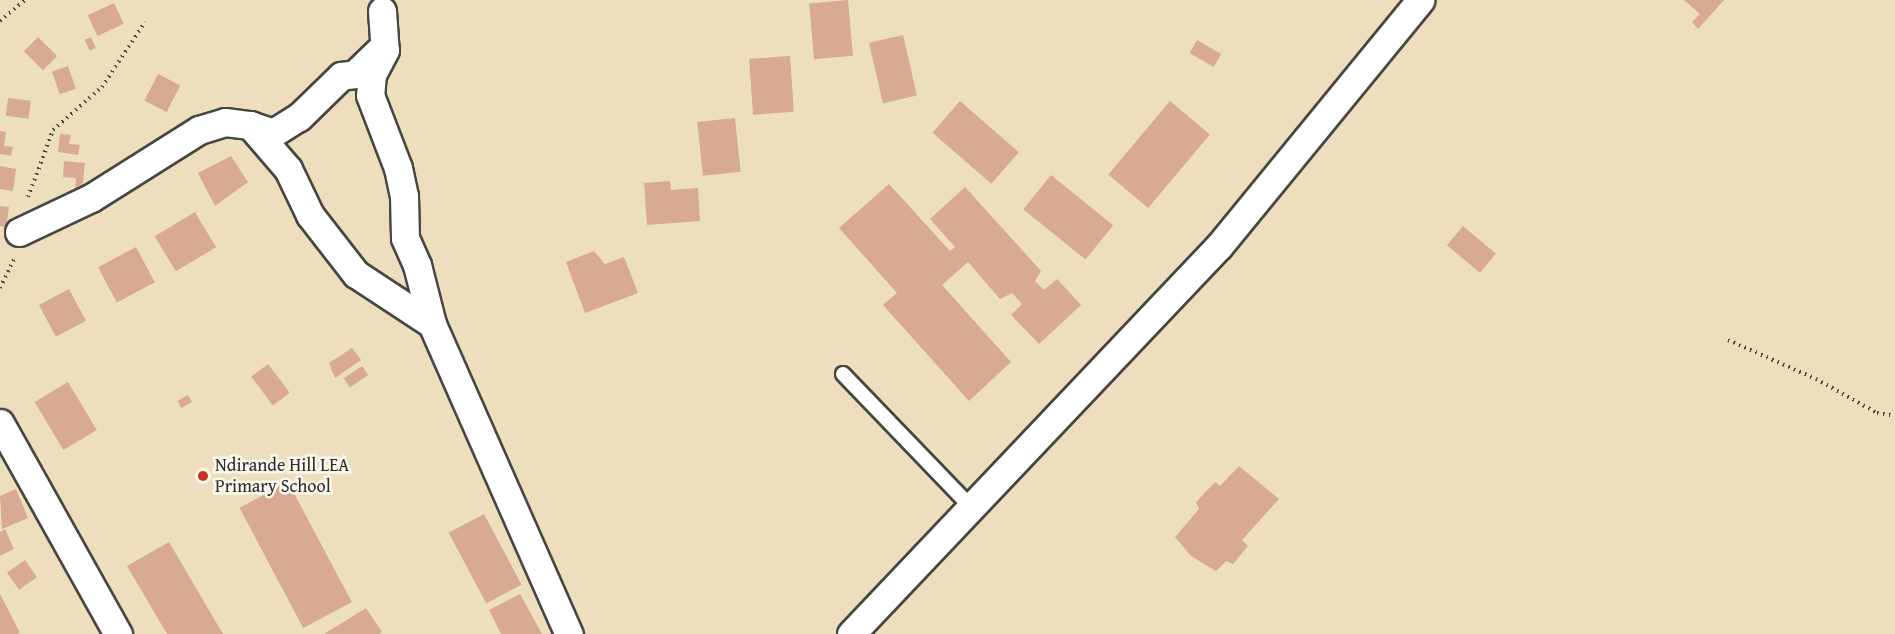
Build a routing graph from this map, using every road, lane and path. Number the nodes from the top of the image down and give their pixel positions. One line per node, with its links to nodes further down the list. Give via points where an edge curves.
1 (25, 0): 4 (path)
2 (1420, 0): 15 (street, via 1219,246)
3 (382, 11): 6 (street)
4 (0, 21)
5 (145, 22): 8 (path, via 102,87 53,130)
6 (384, 46): 7 (street, via 356,74 341,76 299,117 273,133); 10 (street, via 372,74 370,95 398,168 404,196 405,238 417,265)
7 (250, 124): 8 (street, via 225,122 199,130 91,198); 10 (street, via 288,169 310,215 356,274)
8 (19, 232): 9 (path, via 11,272)
9 (0, 288)
10 (432, 324): 17 (street)
11 (1728, 340): 13 (path, via 1816,379 1876,413)
12 (843, 374): 15 (lane)
13 (1895, 416)
14 (0, 423): 16 (street)
15 (970, 506): 18 (street)
16 (118, 634)
17 (569, 634)
18 (851, 634)

